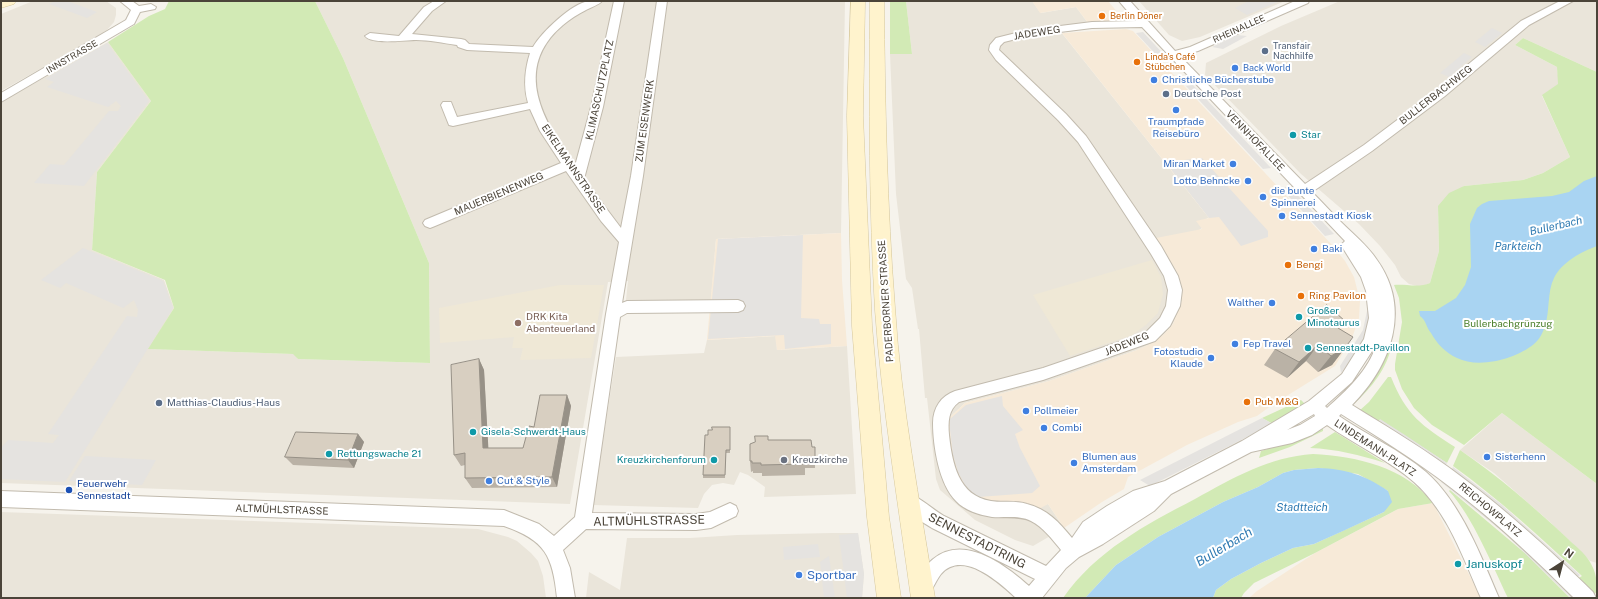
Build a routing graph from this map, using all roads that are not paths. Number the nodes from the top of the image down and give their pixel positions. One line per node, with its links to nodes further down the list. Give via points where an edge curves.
1 (9, 1): 13 (main road)
2 (125, 1): 15 (street)
3 (441, 1): 18 (street, via 428,9)
4 (572, 1): 12 (street)
5 (619, 1): 25 (street, KLIMASCHUTZPLATZ, via 596,111)
6 (662, 1): 29 (street, ZUM EISENWERK)
7 (858, 1): 47 (main road, via 855,116 862,326 878,517)
8 (877, 1): 39 (main road, PADERBORNER STRASSE, via 877,114 885,309 892,394)
9 (1124, 1): 16 (street, VENNHOFALLEE)
10 (1304, 1): 20 (street, RHEINALLEE, via 1194,49)
11 (1568, 1): 26 (street, BULLERBACHWEG, via 1525,23 1445,90 1368,148)
12 (592, 3): 19 (street, EIKELMANNSTRASSE, via 556,26)
13 (1, 4)
14 (151, 7): 15 (street)
15 (136, 10): 21 (street, INNSTRASSE, via 130,22 120,30)
16 (1144, 24): 20 (street, VENNHOFALLEE); 43 (street, JADEWEG, via 1092,25 1028,33 1000,40 994,50 1082,139 1156,250 1171,276 1175,290 1173,306 1165,322 1150,337 1043,374 955,397 946,404 941,418 941,438 949,475 961,496 983,509 1034,514 1046,520)
17 (370, 36): 18 (street)
18 (402, 38): 19 (street, via 461,42 467,47)
19 (536, 50): 23 (street, EIKELMANNSTRASSE, via 531,64 530,90)
20 (1172, 55): 26 (street, VENNHOFALLEE)
21 (1, 98)
22 (447, 105): 23 (street, via 453,122)
23 (534, 105): 24 (street, EIKELMANNSTRASSE, via 537,116)
24 (568, 164): 25 (street, EIKELMANNSTRASSE); 27 (street, MAUERBIENENWEG)
25 (578, 179): 29 (street, EIKELMANNSTRASSE, via 612,228)
26 (1304, 191): 28 (street, VENNHOFALLEE)
27 (430, 224)
28 (1338, 227): 32 (street, SENNESTADTRING, via 1367,276 1373,291 1376,318 1371,340 1347,378); 33 (street, SENNESTADTRING, via 1354,239 1380,277 1386,292 1389,315 1388,334 1379,358 1360,386)
29 (626, 241): 31 (street)
30 (738, 306): 31 (street, via 627,307)
31 (613, 314): 41 (street)
32 (1314, 406): 34 (street, LINDEMANN-PLATZ); 37 (street, SENNESTADTRING)
33 (1341, 406): 34 (street, SENNESTADTRING); 35 (street, REICHOWPLATZ)
34 (1327, 417): 36 (street, LINDEMANN-PLATZ); 37 (street, SENNESTADTRING, via 1297,434)
35 (1385, 432): 36 (street); 50 (street, REICHOWPLATZ, via 1473,494)
36 (1371, 445): 49 (street, LINDEMANN-PLATZ, via 1420,477 1439,497 1451,516)
37 (1248, 446): 43 (street, SENNESTADTRING, via 1168,488 1148,506)
38 (1, 499): 42 (street, ALTMÜHLSTRASSE, via 504,518 524,524)
39 (908, 501): 44 (street, SENNESTADTRING, via 938,522); 45 (main road, PADERBORNER STRASSE)
40 (730, 511): 41 (street, ALTMÜHLSTRASSE, via 712,520 696,522)
41 (583, 521): 42 (street, ALTMÜHLSTRASSE)
42 (553, 548): 46 (street, ALTMÜHLSTRASSE, via 561,563)
43 (1073, 551): 44 (street, SENNESTADTRING)
44 (1048, 576): 48 (street, SENNESTADTRING)
45 (922, 595): 48 (street, SENNESTADTRING, via 932,571 945,560 971,558 991,566)
46 (566, 598)
47 (889, 598)
48 (1030, 598)
49 (1490, 598)
50 (1587, 598)

